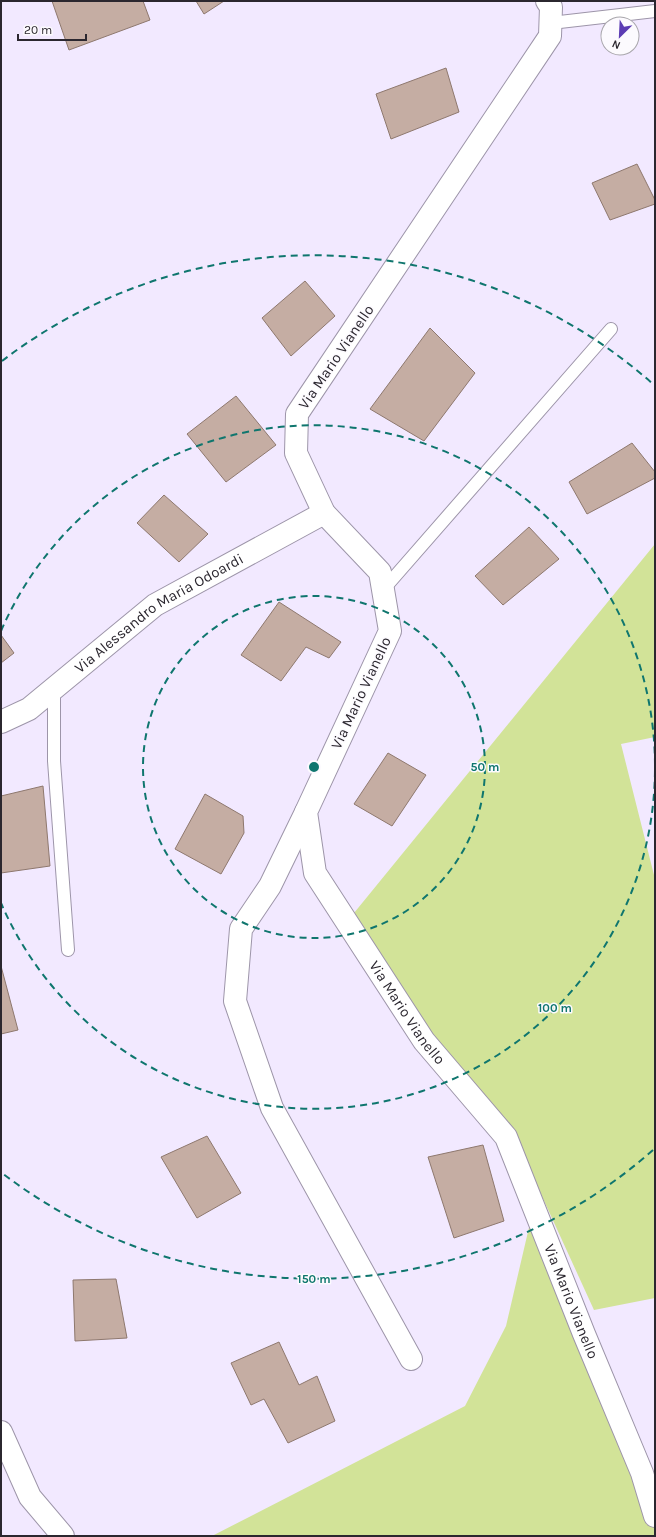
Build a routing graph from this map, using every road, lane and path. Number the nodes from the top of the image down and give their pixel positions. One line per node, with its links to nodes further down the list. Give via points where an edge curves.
1 (547, 1): 3 (street, Via Mario Vianello, via 551,7)
2 (655, 11): 3 (lane)
3 (551, 23): 5 (street, Via Mario Vianello, via 550,36 297,414 296,453)
4 (611, 329): 6 (lane)
5 (324, 513): 6 (street, Via Mario Vianello, via 380,572); 7 (street, Via Alessandro Maria Odoardi, via 155,605)
6 (383, 590): 9 (street, Via Mario Vianello, via 390,631)
7 (54, 688): 8 (street, Via Alessandro Maria Odoardi, via 29,709); 10 (lane, via 54,761)
8 (1, 722)
9 (306, 812): 11 (street, via 270,886 241,929 235,1001 272,1108); 13 (street, Via Mario Vianello, via 315,873 424,1041 506,1136 642,1473)
10 (68, 950)
11 (412, 1359)
12 (1, 1432): 14 (street, via 30,1498)
13 (655, 1516)
14 (63, 1536)

